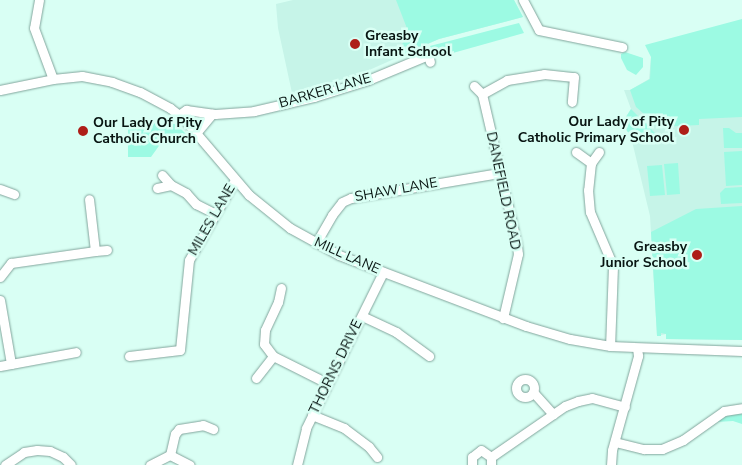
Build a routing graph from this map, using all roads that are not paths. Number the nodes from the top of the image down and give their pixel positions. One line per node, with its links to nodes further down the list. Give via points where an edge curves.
1 (39, 0): 5 (street, via 34,28)
2 (523, 0): 3 (street, via 539,30)
3 (622, 47)
4 (430, 62): 10 (street, BARKER LANE, via 428,55 368,80 314,97 254,111)
5 (53, 79): 7 (street, MILL LANE); 11 (street, MILL LANE, via 82,76 126,86 156,99)
6 (474, 86): 8 (street)
7 (0, 90)
8 (482, 94): 9 (street, via 507,80 544,74 574,77); 16 (street, DANEFIELD ROAD)
9 (572, 102)
10 (212, 114): 11 (street, BARKER LANE, via 186,110); 12 (street)
11 (179, 115): 12 (street, MILL LANE)
12 (196, 133): 18 (street, MILL LANE)
13 (576, 152): 15 (street)
14 (599, 152): 15 (street)
15 (591, 163): 34 (street, via 590,212 612,266)
16 (499, 173): 25 (street, SHAW LANE, via 351,198 342,202); 33 (street, DANEFIELD ROAD, via 518,254)
17 (162, 175): 19 (street)
18 (235, 180): 24 (street, MILES LANE); 25 (street, MILL LANE, via 266,210)
19 (171, 186): 20 (street); 24 (street)
20 (157, 188)
21 (0, 189): 22 (street)
22 (14, 194)
23 (89, 200): 27 (street)
24 (214, 213): 38 (street, MILES LANE, via 189,260 180,350)
25 (316, 243): 28 (street, MILL LANE)
26 (108, 250): 27 (street)
27 (95, 251): 29 (street, via 11,263)
28 (383, 272): 32 (street, THORNS DRIVE); 33 (street, MILL LANE)
29 (0, 277)
30 (281, 288): 39 (street, via 263,337)
31 (0, 300): 41 (street)
32 (362, 316): 40 (street, via 396,332); 44 (street, THORNS DRIVE)
33 (504, 318): 34 (street, MILL LANE, via 563,337)
34 (610, 346): 35 (street, MILL LANE)
35 (637, 348): 36 (street, MILL LANE); 46 (street, via 638,356)
36 (742, 351)
37 (76, 352): 41 (street)
38 (129, 356)
39 (273, 356): 43 (street); 44 (street)
40 (429, 356)
41 (11, 364): 42 (street)
42 (0, 366)
43 (256, 378)
44 (327, 383): 49 (street, THORNS DRIVE)
45 (533, 392): 48 (street)
46 (625, 407): 48 (street, via 592,398 565,406); 51 (street)
47 (742, 408): 51 (street, via 724,411 684,440 662,449 644,449)
48 (553, 414): 54 (street)
49 (312, 415): 53 (street, via 344,428); 59 (street, THORNS DRIVE)
50 (214, 429): 52 (street, via 203,425 179,430)
51 (615, 442): 61 (street)
52 (170, 455): 57 (street); 58 (street)
53 (377, 457)
54 (491, 461): 60 (street, via 486,451 478,451 472,457)
55 (5, 465): 56 (street, via 24,452 37,450 50,451)
56 (71, 465)
57 (150, 465)
58 (190, 465)
59 (297, 465)
60 (472, 465)
61 (611, 465)

